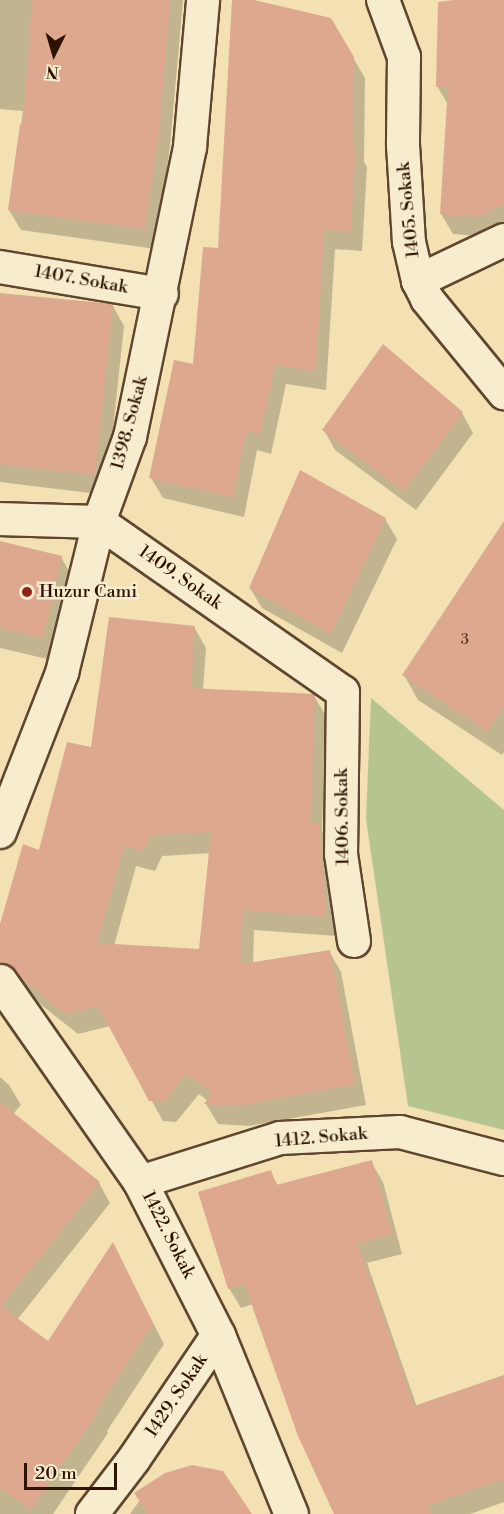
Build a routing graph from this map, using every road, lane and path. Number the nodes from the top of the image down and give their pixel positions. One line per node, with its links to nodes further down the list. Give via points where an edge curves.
1 (202, 0): 6 (street, 1398. Sokak, via 190,147)
2 (383, 0): 5 (street, 1405. Sokak, via 404,57 403,145 409,242)
3 (504, 240): 5 (street)
4 (0, 267): 6 (street, 1407. Sokak)
5 (418, 281): 7 (street, 1405. Sokak, via 428,299)
6 (162, 294): 9 (street, 1398. Sokak, via 130,437)
7 (504, 393)
8 (0, 519): 9 (street)
9 (99, 522): 10 (street, 1409. Sokak); 11 (street, 1398. Sokak, via 62,673)
10 (343, 692): 12 (street, 1406. Sokak, via 341,854)
11 (0, 832)
12 (354, 941)
13 (0, 981): 15 (street, 1422. Sokak)
14 (504, 1159): 15 (street, 1412. Sokak, via 400,1132 280,1138)
15 (140, 1182): 16 (street, 1422. Sokak)
16 (218, 1335): 17 (street, 1429. Sokak); 18 (street, 1422. Sokak)
17 (92, 1514)
18 (291, 1514)

